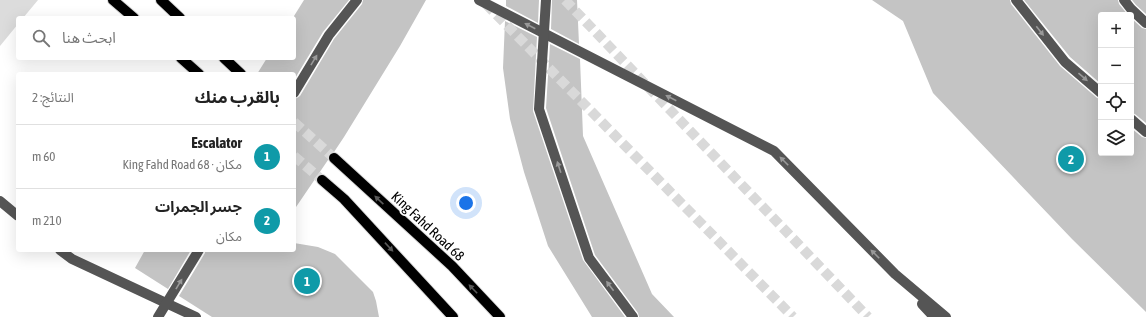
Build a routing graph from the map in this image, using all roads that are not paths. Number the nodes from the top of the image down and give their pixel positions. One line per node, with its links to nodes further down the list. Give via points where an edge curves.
1 (113, 0): 8 (main road)
2 (160, 0): 9 (main road)
3 (357, 0): 15 (street, one-way to 3, via 329,35)
4 (479, 0): 25 (street, one-way to 4, via 774,151)
5 (546, 0): 30 (street, one-way to 5, bridge, via 589,258 539,108)
6 (1016, 0): 16 (street, one-way to 16, via 1065,62)
7 (1124, 0): 10 (street)
8 (132, 16)
9 (178, 16)
10 (1146, 23)
11 (183, 60): 13 (main road)
12 (226, 60): 14 (main road)
13 (197, 72)
14 (239, 72)
15 (296, 90)
16 (1098, 90)
17 (1132, 120): 18 (street)
18 (1146, 132)
19 (334, 158): 29 (main road, King Fahd Road 68, one-way to 19, via 452,266)
20 (322, 180): 28 (main road, one-way to 28, via 344,199)
21 (0, 201): 22 (street)
22 (16, 214)
23 (63, 252): 27 (street, via 72,259)
24 (198, 252): 26 (street, one-way to 24, bridge)
25 (895, 274): 31 (street); 32 (street)
26 (158, 317)
27 (196, 317)
28 (453, 317)
29 (500, 317)
30 (633, 317)
31 (934, 317)
32 (946, 317)

